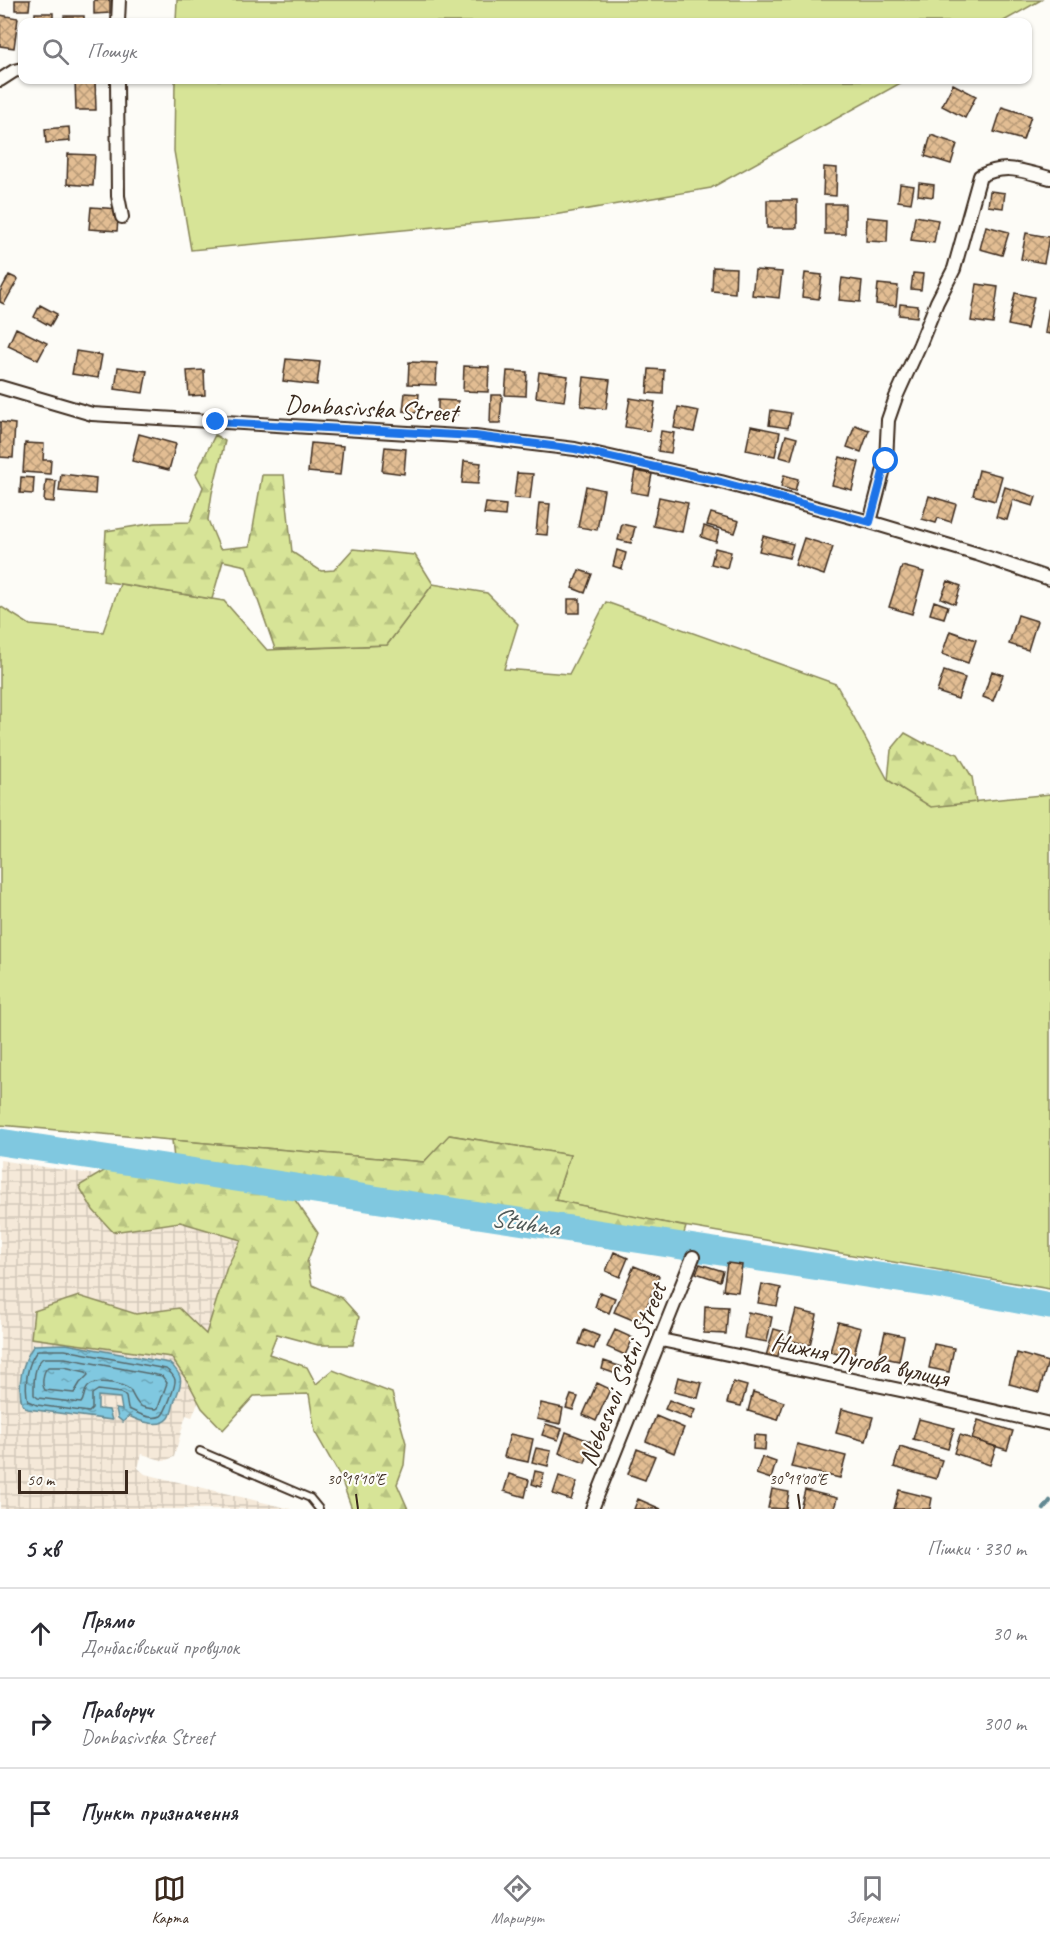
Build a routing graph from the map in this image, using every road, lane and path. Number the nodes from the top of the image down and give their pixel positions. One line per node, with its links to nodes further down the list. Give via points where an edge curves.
1 (119, 0): 2 (street)
2 (118, 18)
3 (18, 70): 4 (street)
4 (0, 80)
5 (117, 84): 7 (street, via 118,196)
6 (1050, 178): 9 (street, via 1011,168 994,169 980,176 954,269 888,420 886,461)
7 (122, 218)
8 (0, 387): 9 (street, Donbasivska Street, via 92,414 475,436 575,449 721,482)
9 (870, 522): 10 (street, Donbasivska Street)
10 (1050, 579)
11 (693, 1257): 12 (street, Nebesnoi Sotni Street)
12 (661, 1340): 13 (street, Нижня Лугова вулиця); 16 (street, Nebesnoi Sotni Street)
13 (1050, 1424)
14 (200, 1451): 15 (lane, via 310,1498)
15 (320, 1509)
16 (592, 1509)

